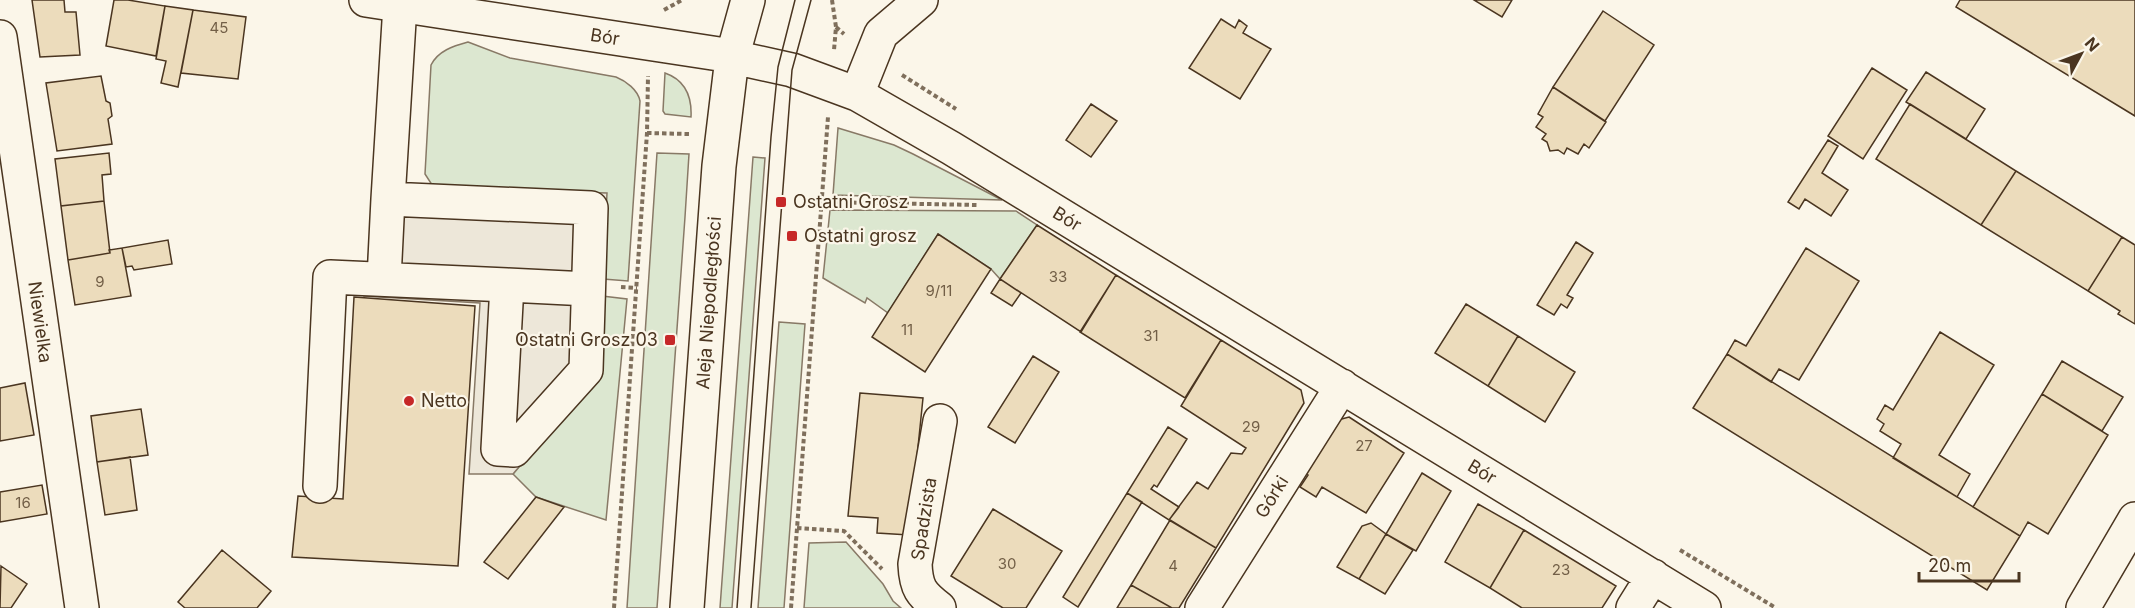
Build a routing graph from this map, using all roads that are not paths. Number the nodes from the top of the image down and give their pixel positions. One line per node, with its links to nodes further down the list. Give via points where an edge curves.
1 (366, 0): 4 (street, Bór)
2 (747, 0): 6 (street, Aleja Niepodległości)
3 (921, 0): 7 (street, via 881,34)
4 (400, 5): 6 (street, Bór); 8 (street)
5 (0, 36): 17 (street, Niewielka)
6 (732, 58): 7 (street, Bór, via 792,70); 18 (street, Aleja Niepodległości, via 719,166)
7 (843, 101): 12 (street, Bór, via 951,148)
8 (388, 199): 9 (street); 11 (street, via 591,208)
9 (384, 279): 10 (street); 14 (street, via 330,277)
10 (507, 285): 11 (street); 11 (street, via 498,449 514,450 586,370)
11 (588, 289)
12 (1342, 386): 16 (street, Bór); 20 (street, Górki)
13 (940, 422): 19 (street, Spadzista, via 915,564 922,594)
14 (320, 486)
15 (2135, 520): 23 (street)
16 (1653, 576): 21 (street); 22 (street, Bór)
17 (82, 608)
18 (687, 608)
19 (939, 608)
20 (1202, 608)
21 (1633, 608)
22 (1704, 608)
23 (2083, 608)

